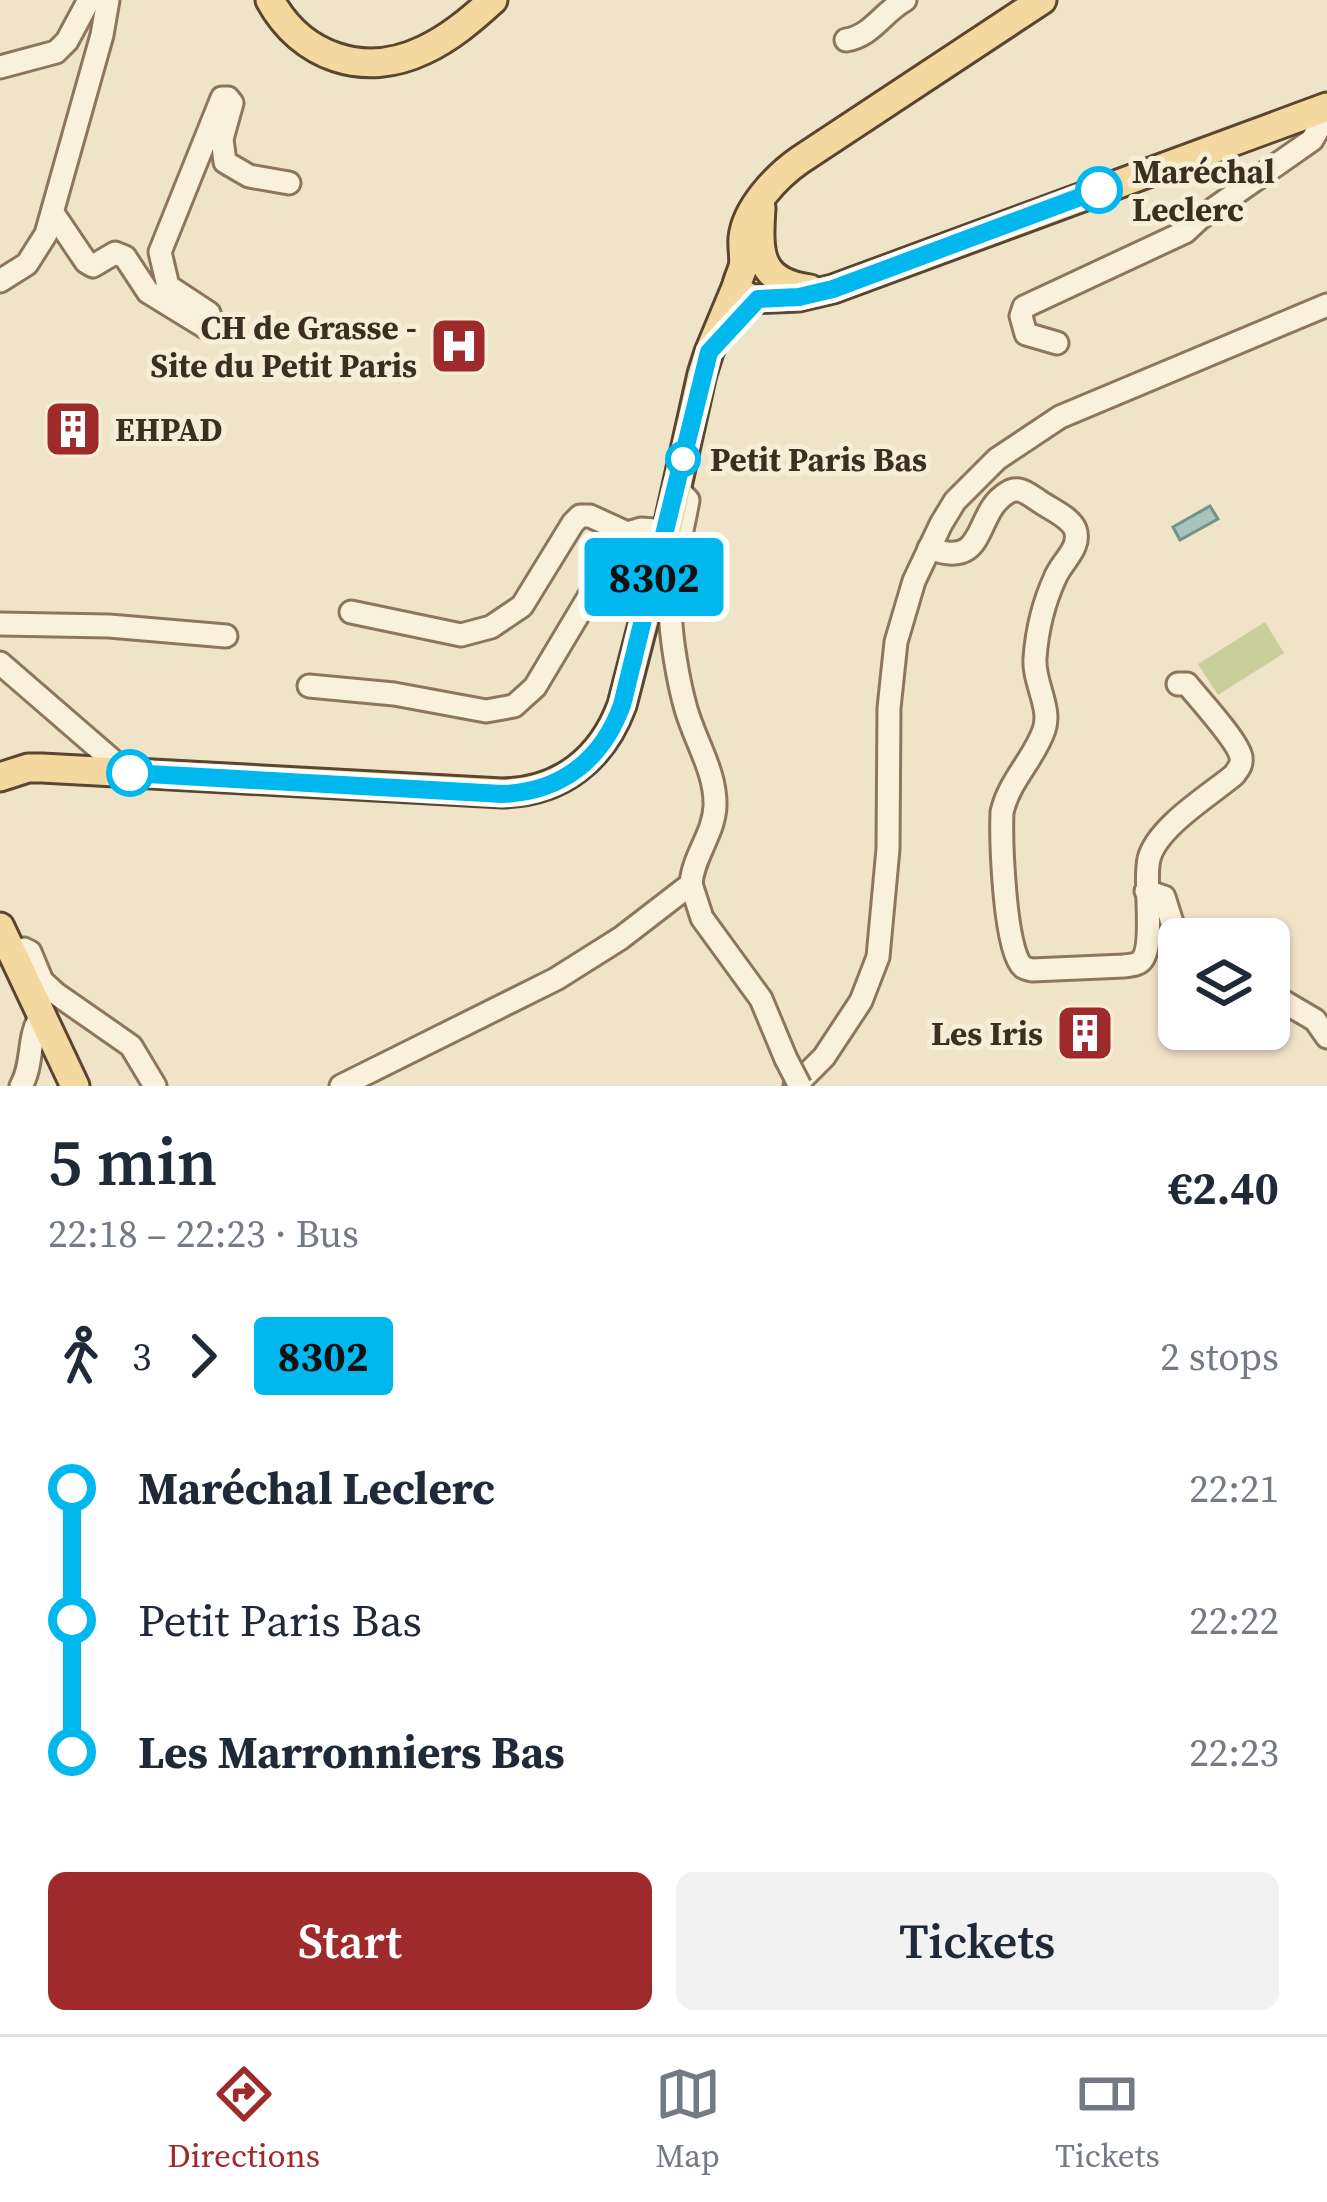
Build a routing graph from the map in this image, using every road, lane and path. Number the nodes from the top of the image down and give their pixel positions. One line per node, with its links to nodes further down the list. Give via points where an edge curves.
1 (89, 0): 8 (street, via 56,52)
2 (108, 0): 11 (street)
3 (270, 0): 4 (main road, via 300,40 324,54 370,62 420,52)
4 (493, 0)
5 (905, 0): 7 (street, via 862,37)
6 (1042, 0): 13 (main road, via 783,172 762,198)
7 (846, 40)
8 (0, 67)
9 (1322, 109): 13 (main road, via 833,289 799,297); 15 (street, via 1312,140 1185,232 1024,307 1026,334)
10 (289, 183): 11 (street, via 225,162 232,103 222,98 160,252 169,286 209,313 205,327 148,292 125,257 86,262)
11 (52, 213): 12 (street, via 27,264)
12 (0, 280)
13 (756, 282): 16 (main road, via 709,352)
14 (1327, 305): 19 (street, via 1049,424 975,478)
15 (1058, 343)
16 (676, 487): 17 (main road); 28 (street, via 688,500 670,610 686,710 715,807)
17 (667, 531): 18 (street); 26 (main road, via 614,728 585,765 557,782 502,794)
18 (627, 533): 20 (street, via 580,516 522,606 491,627 461,635); 25 (street, via 535,687 514,706 486,711)
19 (928, 548): 29 (street, via 966,551 996,502 1021,489 1077,534 1041,616 1035,659 1043,734 1002,812 1016,956 1032,970 1138,964 1148,945); 40 (street, via 896,642 878,957 861,1001)
20 (351, 612)
21 (0, 624): 22 (street)
22 (226, 636)
23 (0, 663): 26 (street)
24 (1178, 684): 29 (street, via 1187,684 1223,729 1241,764 1153,845)
25 (309, 686)
26 (121, 772): 27 (main road, via 42,767)
27 (1, 776)
28 (691, 884): 39 (street, via 556,979); 40 (street, bridge, via 702,918 761,999)
29 (1146, 891): 30 (street, via 1164,897)
30 (1171, 918)
31 (0, 927): 32 (main road)
32 (13, 954): 34 (main road); 38 (street, via 31,952 42,981 131,1046)
33 (1290, 1005): 35 (street)
34 (41, 1016): 36 (street); 37 (main road)
35 (1327, 1037)
36 (21, 1086)
37 (75, 1086)
38 (155, 1086)
39 (341, 1086)
40 (797, 1086)

